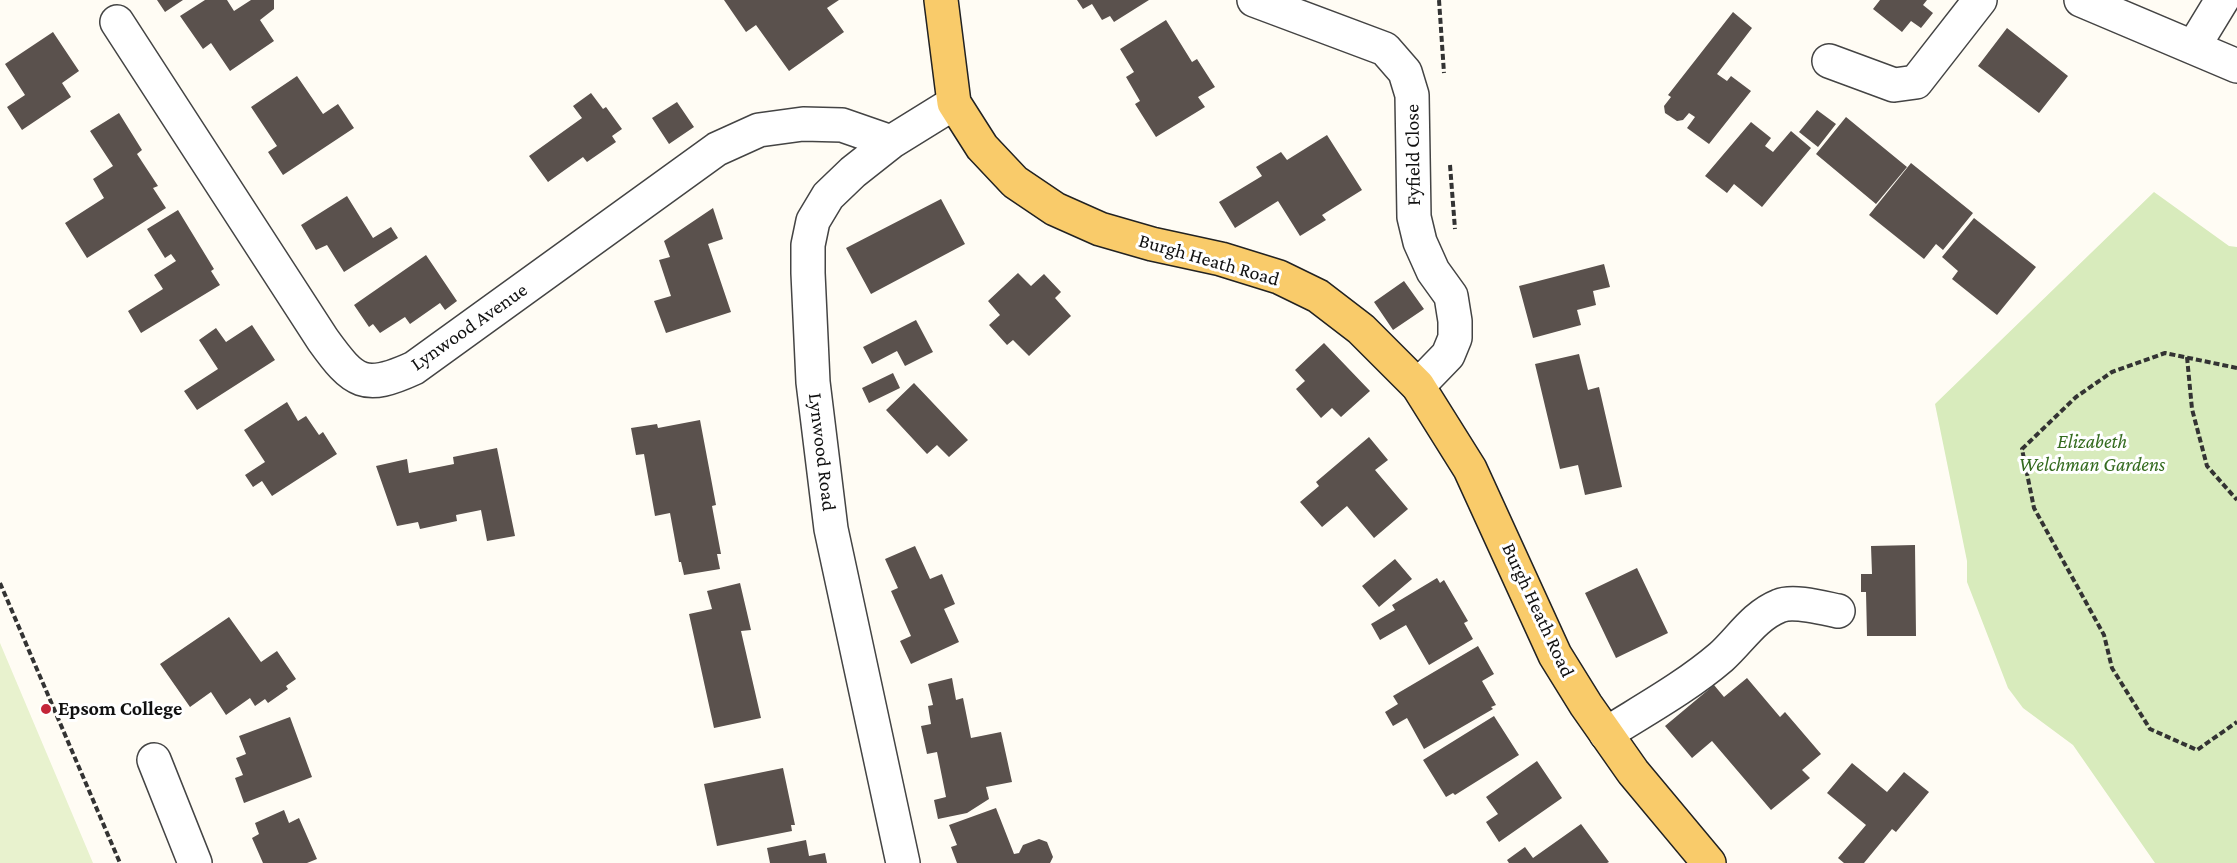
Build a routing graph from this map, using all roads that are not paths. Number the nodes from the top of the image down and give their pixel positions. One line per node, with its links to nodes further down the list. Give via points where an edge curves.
1 (941, 0): 10 (main road, Burgh Heath Road)
2 (1254, 0): 12 (street, Fyfield Close, via 1384,49 1406,72 1412,95 1414,217 1433,271 1451,296 1455,321 1455,338 1448,355)
3 (1980, 0): 8 (street, via 1916,82 1894,85)
4 (2081, 0): 7 (street)
5 (2222, 0): 7 (street)
6 (117, 22): 11 (street, Lynwood Avenue, via 323,340 344,369 374,381 391,379 414,368 717,149 759,130 802,124 842,125)
7 (2194, 46): 9 (street)
8 (1829, 61)
9 (2237, 66)
10 (954, 103): 11 (street, Lynwood Road); 12 (main road, Burgh Heath Road, via 982,147 1015,182 1055,209 1100,230 1279,277 1317,296 1361,329)
11 (891, 142): 17 (street, Lynwood Road, via 828,196 813,221 807,273 813,382 831,529)
12 (1418, 386): 14 (main road, Burgh Heath Road, via 1470,469 1555,656)
13 (1838, 611): 14 (street, via 1781,605 1755,621 1720,657)
14 (1606, 734): 18 (main road, Burgh Heath Road)
15 (154, 760): 16 (street)
16 (195, 863)
17 (903, 863)
18 (1709, 863)

